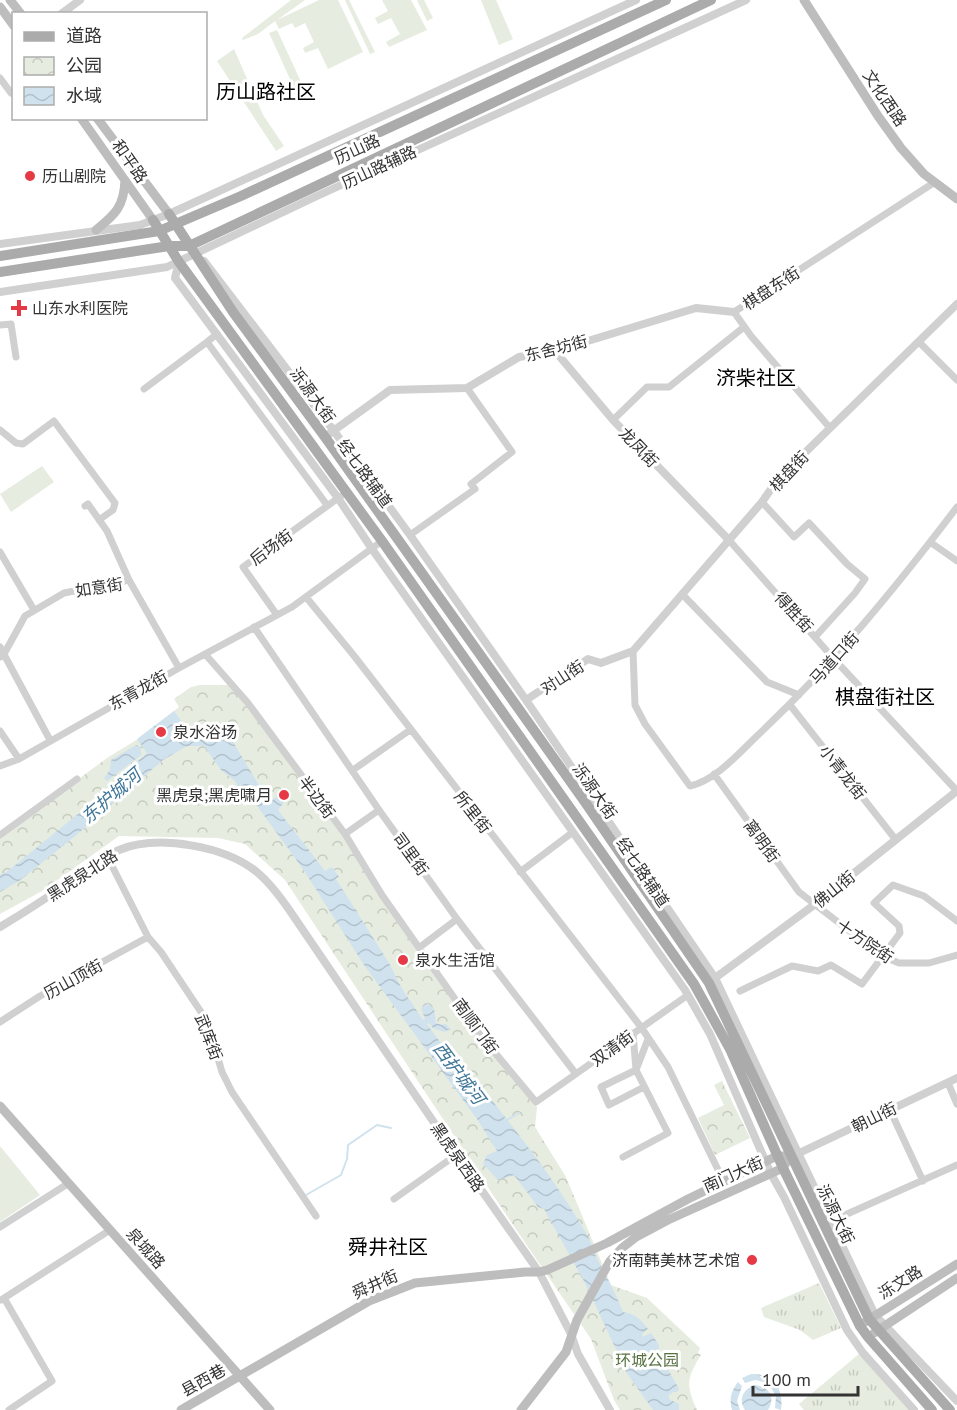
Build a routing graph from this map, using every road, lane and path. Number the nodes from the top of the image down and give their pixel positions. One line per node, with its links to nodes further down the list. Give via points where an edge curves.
1 (10, 0): 9 (main road)
2 (80, 0): 10 (street)
3 (636, 0): 19 (street)
4 (666, 0): 19 (main road, 历山路, via 241,196)
5 (711, 0): 25 (main road, 历山路)
6 (746, 0): 25 (street, 历山路辅路)
7 (804, 0): 17 (main road, 文化西路, via 901,148)
8 (0, 7): 11 (main road)
9 (19, 12)
10 (64, 12)
11 (12, 23)
12 (0, 78): 13 (street)
13 (11, 93)
14 (82, 120): 16 (main road, 和平路)
15 (98, 120): 19 (main road, 和平路)
16 (125, 180): 20 (main road, 和平路); 21 (main road, via 122,205)
17 (935, 182): 18 (main road, 文化西路); 31 (street, 棋盘东街)
18 (957, 199)
19 (172, 219): 20 (street); 22 (main road, 历山路); 25 (main road, 泺源大街)
20 (153, 220): 21 (street); 22 (main road, 泺源大街)
21 (96, 230): 23 (street)
22 (159, 231): 24 (main road, 泺源大街); 26 (main road, 历山路)
23 (0, 244)
24 (169, 246): 25 (main road, 历山路); 27 (main road, 泺源大街); 28 (main road, 历山路)
25 (191, 250): 27 (street, 历山路辅路); 45 (main road, 泺源大街, via 233,312)
26 (0, 256)
27 (179, 262): 29 (street, 历山路辅路); 34 (street, 经七路辅道, via 175,278); 46 (main road, 泺源大街)
28 (0, 272)
29 (0, 292)
30 (957, 304): 36 (street, 棋盘街)
31 (734, 312): 33 (street, 棋盘东街); 37 (street, 东舍坊街, via 696,308)
32 (0, 324): 38 (street, via 11,324)
33 (744, 327): 42 (street, via 669,387 647,387); 43 (street, 棋盘东街)
34 (217, 334): 35 (street); 46 (street, 经七路辅道)
35 (207, 342): 41 (street); 48 (street)
36 (919, 342): 39 (street); 43 (street, 棋盘街)
37 (555, 351): 40 (street, 东舍坊街, via 519,357); 42 (street, 龙凤街)
38 (16, 357)
39 (957, 380)
40 (467, 388): 45 (street, 东舍坊街, via 390,390); 52 (street, via 512,452 471,484 475,489)
41 (144, 389)
42 (613, 420): 53 (street, 龙凤街)
43 (830, 428): 47 (street, 棋盘街, via 778,479)
44 (0, 430): 51 (street, via 23,444 54,421 115,503 113,510)
45 (329, 434): 52 (street, 经七路辅道); 99 (main road, 泺源大街)
46 (342, 494): 48 (street, 后场街); 54 (main road, 泺源大街); 56 (street, 经七路辅道)
47 (762, 502): 53 (street, 棋盘街); 65 (street, 马道口街, via 794,537 809,523 865,579)
48 (327, 505): 63 (street, 后场街, via 243,567)
49 (85, 506): 51 (street, via 88,504)
50 (957, 507): 55 (street, 马道口街)
51 (99, 520): 59 (street)
52 (410, 536): 72 (street, 经七路辅道)
53 (728, 539): 60 (street, 棋盘街); 65 (street, 得胜街)
54 (382, 541): 56 (street, 东青龙街); 118 (main road, 泺源大街, via 694,984 730,1049)
55 (930, 542): 58 (street); 69 (street, 马道口街)
56 (372, 549): 61 (street, 东青龙街); 84 (street, 经七路辅道)
57 (0, 552): 62 (street)
58 (957, 561)
59 (129, 580): 62 (street, 如意街, via 64,593); 70 (street, 如意街)
60 (682, 594): 66 (street, 棋盘街); 71 (street, via 767,682)
61 (306, 597): 63 (street, 东青龙街); 74 (street, 所里街)
62 (34, 610): 67 (street, 如意街, via 25,616)
63 (277, 615): 64 (street, 东青龙街)
64 (254, 627): 68 (street, 东青龙街); 79 (street, 司里街)
65 (816, 636): 69 (street, 得胜街)
66 (633, 651): 72 (street, 对山街, via 602,663 588,659); 80 (street, 马道口街, via 635,705 645,724 690,786 701,784)
67 (1, 653): 76 (street)
68 (205, 654): 70 (street, 东青龙街); 85 (street, 半边街, via 248,703)
69 (834, 658): 71 (street, 马道口街); 82 (street, 得胜街)
70 (179, 668): 76 (street, 东青龙街)
71 (800, 695): 73 (street, 马道口街)
72 (526, 700): 99 (street, 经七路辅道)
73 (790, 705): 80 (street, 马道口街); 87 (street, 小青龙街)
74 (410, 730): 79 (street); 89 (street, 所里街)
75 (0, 731): 77 (street)
76 (50, 740): 77 (street, 东青龙街)
77 (19, 759): 78 (street, 东青龙街)
78 (0, 766)
79 (353, 770): 83 (street, 司里街)
80 (714, 774): 90 (street, 离明街, via 799,892)
81 (77, 779): 86 (street)
82 (957, 791): 87 (street, 佛山街)
83 (379, 810): 85 (street); 92 (street, 司里街)
84 (573, 832): 89 (street); 101 (street, 经七路辅道)
85 (345, 834): 96 (street, 半边街)
86 (0, 835)
87 (896, 840): 90 (street, 佛山街)
88 (107, 856): 91 (street, 黑虎泉北路, via 159,843 219,852 239,859 258,873); 94 (street, 黑虎泉北路); 95 (street, 武库街)
89 (520, 872): 103 (street, 所里街)
90 (814, 906): 97 (street, 十方院街); 99 (street, 佛山街)
91 (290, 911): 115 (street, 黑虎泉西路)
92 (457, 919): 96 (street); 107 (street, 司里街)
93 (957, 921): 97 (street, via 924,896 893,885 874,903 899,926 900,933)
94 (0, 927)
95 (148, 938): 102 (street, 历山顶街); 126 (street, 武库街, via 207,1021 232,1092)
96 (420, 947): 111 (street, 南顺门街, via 481,1036)
97 (882, 956): 98 (street, 十方院街, via 899,963 929,963); 100 (street, via 862,984 831,965 818,971 792,966)
98 (957, 956)
99 (712, 981): 116 (main road, 泺源大街)
100 (740, 991)
101 (688, 995): 103 (street, 双清街); 118 (street, 经七路辅道)
102 (0, 1022)
103 (641, 1027): 104 (street, 双清街); 105 (street, 所里街)
104 (633, 1033): 106 (street); 107 (street, 双清街)
105 (648, 1039): 106 (street); 123 (street, 所里街, via 668,1067)
106 (636, 1070): 110 (street); 110 (street, via 601,1087 609,1105)
107 (576, 1074): 111 (street, 双清街)
108 (957, 1078): 109 (street, 朝山街)
109 (948, 1083): 112 (street); 114 (street, 朝山街)
110 (644, 1087): 117 (street, via 668,1132)
111 (536, 1102)
112 (957, 1104)
113 (0, 1106): 124 (main road, 泉城路)
114 (890, 1110): 116 (street, 朝山街); 122 (street)
115 (456, 1155): 125 (street); 131 (street, 黑虎泉西路)
116 (794, 1155): 118 (main road, 南门大街); 120 (main road, 南门大街); 127 (main road, 泺源大街)
117 (623, 1156)
118 (772, 1158): 120 (main road, 泺源大街); 121 (street, 经七路辅道); 123 (main road, 南门大街)
119 (957, 1166): 122 (street)
120 (783, 1168): 121 (main road, 南门大街); 134 (main road, 泺源大街)
121 (771, 1174): 136 (main road, 南门大街, via 668,1220 622,1248 610,1261); 145 (street, 经七路辅道, via 847,1330)
122 (923, 1181): 127 (street)
123 (724, 1182): 131 (main road, 南门大街, via 607,1243)
124 (69, 1183): 128 (street); 129 (main road, 泉城路)
125 (394, 1198)
126 (316, 1216)
127 (828, 1223): 134 (main road, 泺源大街)
128 (0, 1227)
129 (110, 1230): 133 (street); 138 (main road, 泉城路)
130 (957, 1264): 134 (main road, 泺文路)
131 (539, 1272): 136 (street, 黑虎泉西路); 138 (main road, 舜井街, via 415,1283 369,1301)
132 (957, 1278): 135 (main road, 泺文路)
133 (2, 1299): 140 (street, via 52,1381)
134 (868, 1320): 135 (main road, 泺源大街); 137 (main road, 泺源大街)
135 (881, 1328): 137 (main road, 泺文路); 139 (street); 147 (main road, 泺源大街)
136 (571, 1334): 143 (main road, 南门大街, via 567,1352); 144 (street, 黑虎泉西路)
137 (868, 1337): 146 (main road, 泺源大街)
138 (240, 1377): 141 (main road, 县西巷); 142 (main road, 泉城路)
139 (957, 1401)
140 (9, 1410)
141 (181, 1410)
142 (270, 1410)
143 (521, 1410)
144 (610, 1410)
145 (914, 1410)
146 (932, 1410)
147 (950, 1410)

